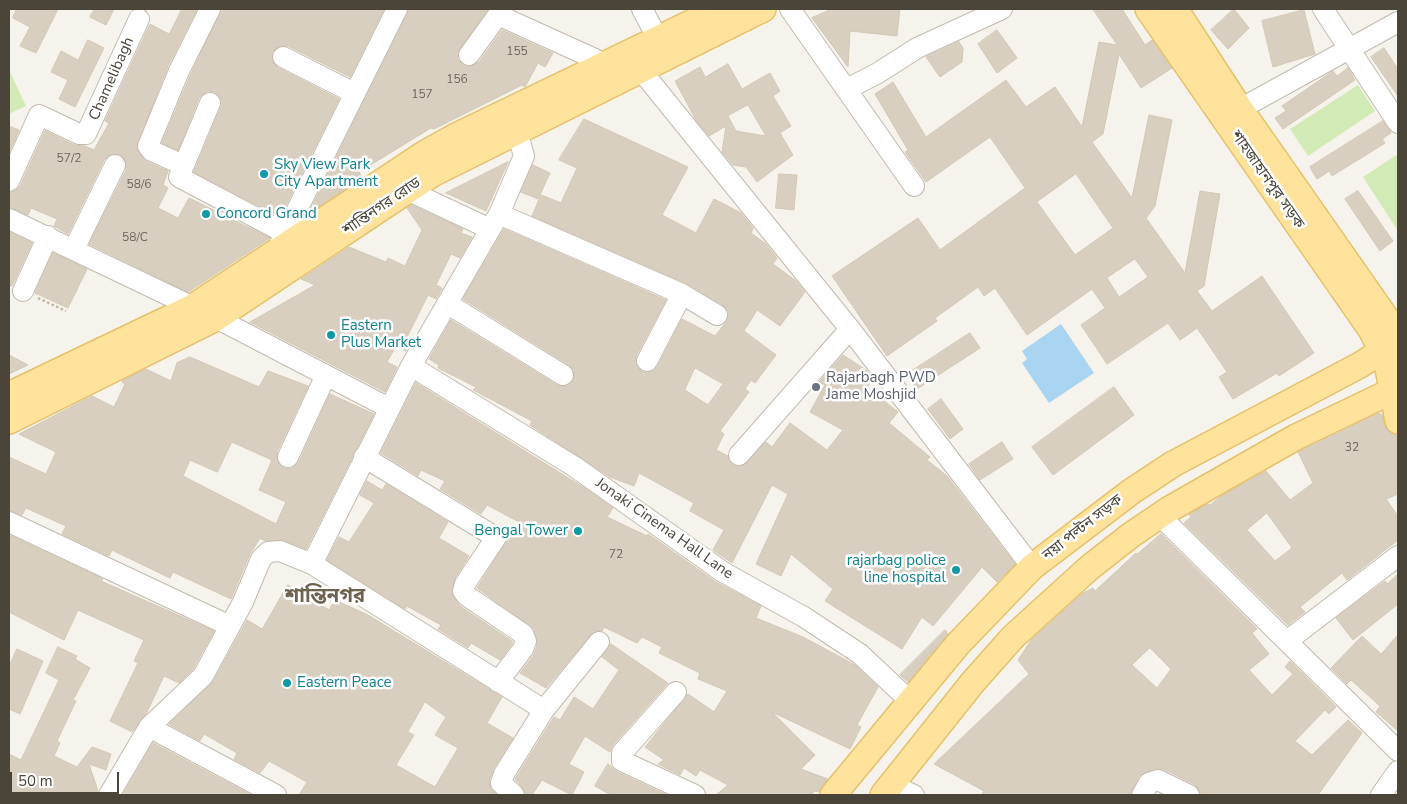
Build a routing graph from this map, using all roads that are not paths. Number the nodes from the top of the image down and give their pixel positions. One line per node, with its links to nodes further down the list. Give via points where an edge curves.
1 (210, 9): 27 (street, via 148,146)
2 (397, 9): 21 (street)
3 (642, 9): 14 (street)
4 (720, 9): 14 (main road, শান্তিনগর রোড)
5 (764, 9): 14 (main road, শান্তিনগর রোড)
6 (790, 9): 20 (street)
7 (1002, 9): 20 (street, via 917,48)
8 (1148, 9): 43 (main road, শাহজাহানপুর সড়ক)
9 (1175, 9): 23 (main road, শাহজাহানপুর সড়ক)
10 (1323, 9): 15 (street)
11 (501, 12): 16 (street); 18 (street, via 595,59)
12 (139, 19): 28 (street, Chamelibagh, via 86,134 79,134 39,115)
13 (1398, 22): 15 (street)
14 (661, 48): 18 (main road, শান্তিনগর রোড); 19 (main road, শান্তিনগর রোড)
15 (1350, 49): 23 (street); 24 (street)
16 (469, 55)
17 (284, 57): 21 (street)
18 (599, 68): 34 (main road, শান্তিনগর রোড, via 458,135)
19 (640, 69): 25 (main road, শান্তিনগর রোড); 42 (street)
20 (846, 89): 29 (street)
21 (354, 93): 34 (street)
22 (210, 103): 27 (street)
23 (1240, 109): 43 (main road, শাহজাহানপুর সড়ক)
24 (1398, 123)
25 (517, 131): 30 (main road, শান্তিনগর রোড); 32 (street, via 524,156)
26 (115, 165): 35 (street)
27 (183, 166): 34 (street, via 179,175 181,180)
28 (9, 181)
29 (914, 186)
30 (407, 190): 32 (street); 41 (main road, শান্তিনগর রোড)
31 (9, 219): 33 (street)
32 (495, 221): 37 (street); 38 (street)
33 (48, 236): 35 (street); 36 (street)
34 (280, 244): 39 (main road, শান্তিনগর রোড)
35 (74, 249): 39 (street)
36 (23, 290)
37 (682, 294): 40 (street); 44 (street)
38 (448, 304): 46 (street); 48 (street)
39 (193, 307): 49 (main road, শান্তিনগর রোড)
40 (717, 315)
41 (216, 318): 47 (street); 52 (main road, শান্তিনগর রোড)
42 (850, 329): 53 (street); 60 (street)
43 (1389, 338): 45 (main road, নয়া পল্টন সড়ক); 50 (main road, via 1387,363)
44 (647, 361)
45 (1360, 365): 50 (main road); 60 (main road, নয়া পল্টন সড়ক, via 1173,464)
46 (411, 366): 51 (street); 66 (street, Jonaki Cinema Hall Lane, via 575,467 723,572 804,617 860,654)
47 (326, 375): 51 (street); 54 (street)
48 (563, 375)
49 (9, 395)
50 (1393, 402): 56 (main road, via 1296,437)
51 (389, 408): 55 (street)
52 (9, 421)
53 (739, 455)
54 (288, 457)
55 (364, 457): 59 (street); 64 (street, via 495,539 463,591 524,634 523,649)
56 (1160, 516): 62 (street); 71 (main road, via 1089,568 1013,637)
57 (9, 522): 61 (street)
58 (1398, 556): 62 (street)
59 (312, 564): 61 (street, via 280,551 268,552 261,559); 64 (street)
60 (1032, 567): 66 (main road, নয়া পল্টন সড়ক, via 958,644)
61 (230, 626): 68 (street, via 203,676)
62 (1288, 641): 69 (street)
63 (599, 642): 67 (street)
64 (498, 682): 67 (street)
65 (676, 692): 75 (street, via 621,757 622,761)
66 (910, 701): 76 (main road, নয়া পল্টন সড়ক)
67 (544, 710): 74 (street, via 504,774 501,783)
68 (149, 727): 72 (street); 73 (street)
69 (1398, 751)
70 (1398, 771): 80 (street)
71 (887, 790): 77 (street)
72 (109, 795)
73 (276, 795)
74 (514, 795)
75 (695, 795)
76 (833, 795)
77 (914, 795)
78 (1142, 795): 79 (street, via 1149,783 1158,780)
79 (1189, 795)
80 (1381, 795)

